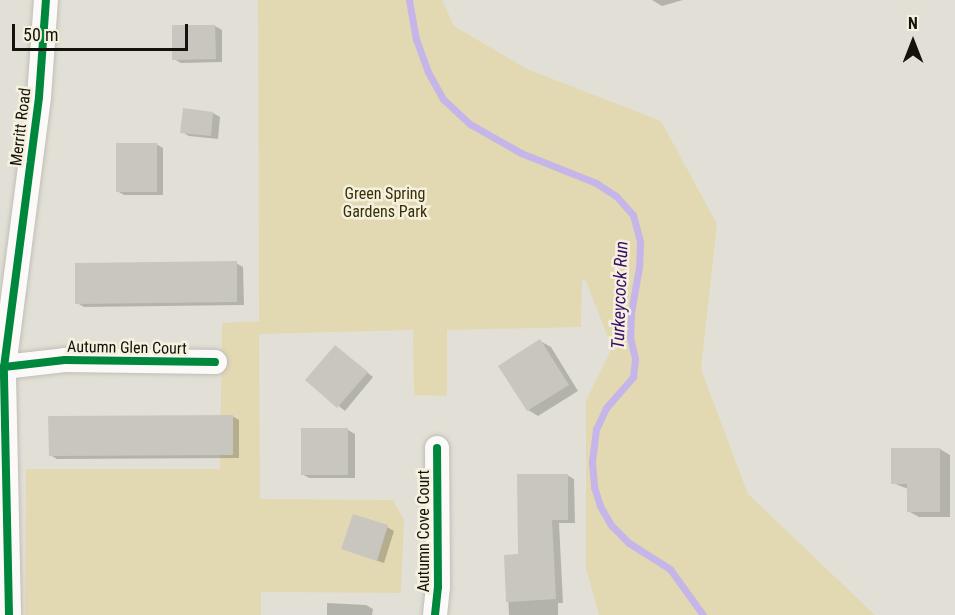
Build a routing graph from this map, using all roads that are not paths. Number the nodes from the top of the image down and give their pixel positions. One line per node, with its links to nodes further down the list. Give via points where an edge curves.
1 (46, 0): 3 (street, Merritt Road, via 39,97)
2 (215, 363): 3 (street, Autumn Glen Court, via 65,360)
3 (4, 367): 5 (street, Merritt Road)
4 (437, 448): 7 (street, Autumn Cove Court)
5 (3, 486): 6 (street, Merritt Road)
6 (9, 615)
7 (435, 615)

